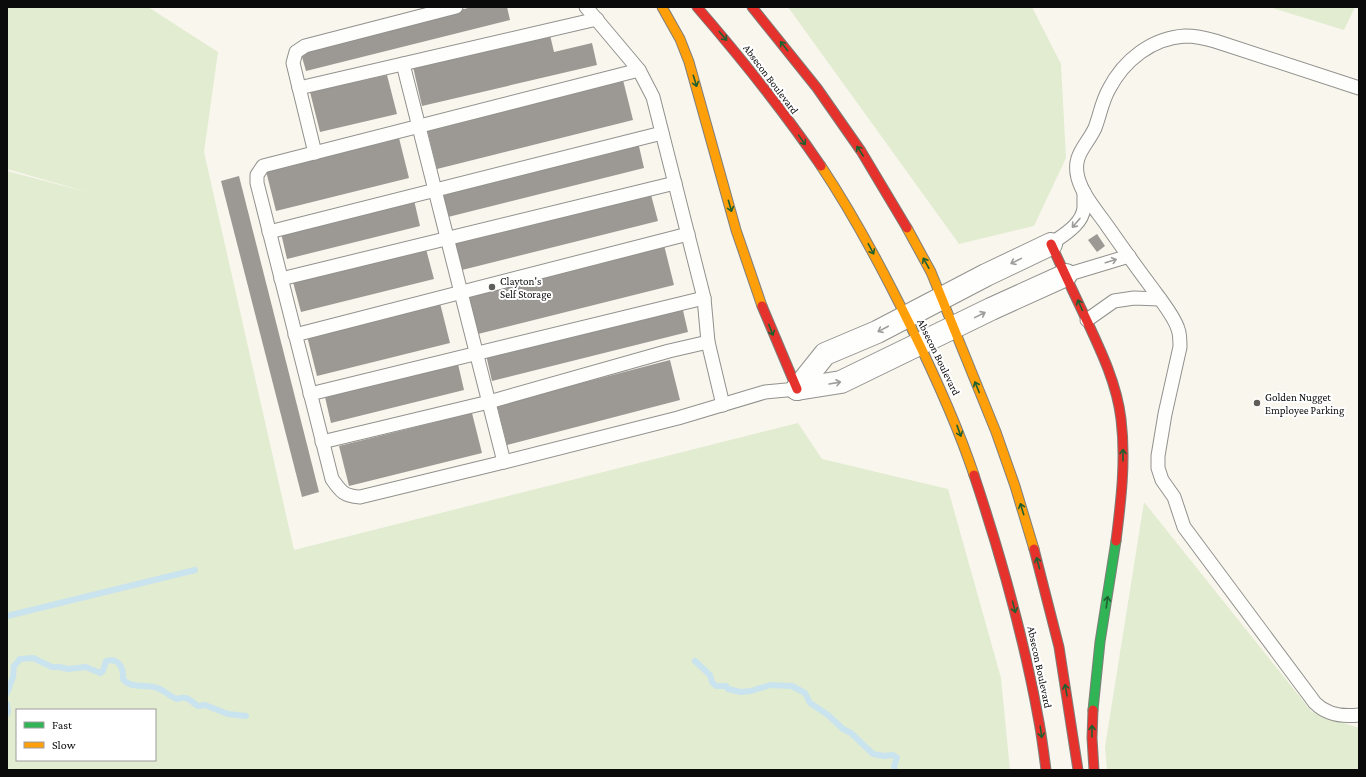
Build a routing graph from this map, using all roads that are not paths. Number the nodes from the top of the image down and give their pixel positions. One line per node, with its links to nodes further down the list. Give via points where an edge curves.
1 (456, 7): 9 (lane, via 305,46 296,52 293,62)
2 (586, 7): 6 (lane)
3 (662, 7): 35 (highway, one-way to 35, via 690,62 752,278)
4 (697, 7): 28 (highway, Absecon Boulevard, one-way to 28, via 775,101 821,166 867,242)
5 (752, 7): 26 (highway, Absecon Boulevard, one-way to 5, via 903,221 861,151 817,88)
6 (596, 19): 7 (lane); 8 (lane)
7 (403, 64): 9 (lane); 11 (lane)
8 (639, 70): 11 (lane); 12 (lane, via 653,97)
9 (299, 88): 13 (lane)
10 (1359, 88): 16 (lane, via 1197,37 1184,36 1158,41 1132,58 1109,88 1094,131 1077,158 1077,176)
11 (419, 127): 13 (lane); 15 (lane)
12 (662, 133): 14 (lane); 15 (lane)
13 (315, 153): 17 (lane, via 263,166 257,175)
14 (675, 183): 18 (lane); 19 (lane)
15 (435, 190): 17 (lane); 19 (lane)
16 (1084, 192): 20 (lane, one-way to 20, via 1084,207 1080,219); 21 (lane)
17 (269, 232): 23 (lane)
18 (688, 234): 24 (lane); 25 (lane)
19 (447, 238): 23 (lane); 24 (lane)
20 (1051, 244): 22 (highway); 26 (street, one-way to 26)
21 (1128, 256): 22 (lane, one-way to 21); 27 (lane)
22 (1066, 275): 29 (highway, one-way to 22); 30 (street, one-way to 22)
23 (281, 279): 31 (lane)
24 (461, 292): 31 (lane); 34 (lane)
25 (704, 298): 32 (lane); 34 (lane)
26 (942, 298): 28 (street); 30 (highway, Absecon Boulevard)
27 (1160, 299): 29 (lane, via 1134,298 1114,302); 41 (lane, via 1178,328 1180,346 1158,456 1159,472 1174,497 1184,527 1315,703 1332,713 1345,716)
28 (906, 317): 33 (highway, Absecon Boulevard); 35 (street, one-way to 35, via 825,354)
29 (1087, 320): 44 (highway, one-way to 29, via 1094,694 1117,530 1123,439 1109,369)
30 (954, 328): 33 (street); 43 (highway, Absecon Boulevard, one-way to 30, via 1058,647 1033,546 996,432)
31 (295, 335): 36 (lane)
32 (708, 342): 37 (lane); 38 (lane)
33 (920, 344): 35 (street, one-way to 33, via 841,382); 42 (highway, Absecon Boulevard, one-way to 42, via 967,453 1002,562 1039,717)
34 (476, 353): 36 (lane); 37 (lane)
35 (797, 389): 38 (lane, via 765,392)
36 (310, 394): 39 (lane)
37 (489, 402): 39 (lane); 40 (lane)
38 (723, 405): 40 (lane)
39 (322, 442): 40 (lane, via 332,479 339,489 350,496 360,497)
40 (504, 462)
41 (1359, 715)
42 (1046, 770)
43 (1078, 770)
44 (1094, 770)

